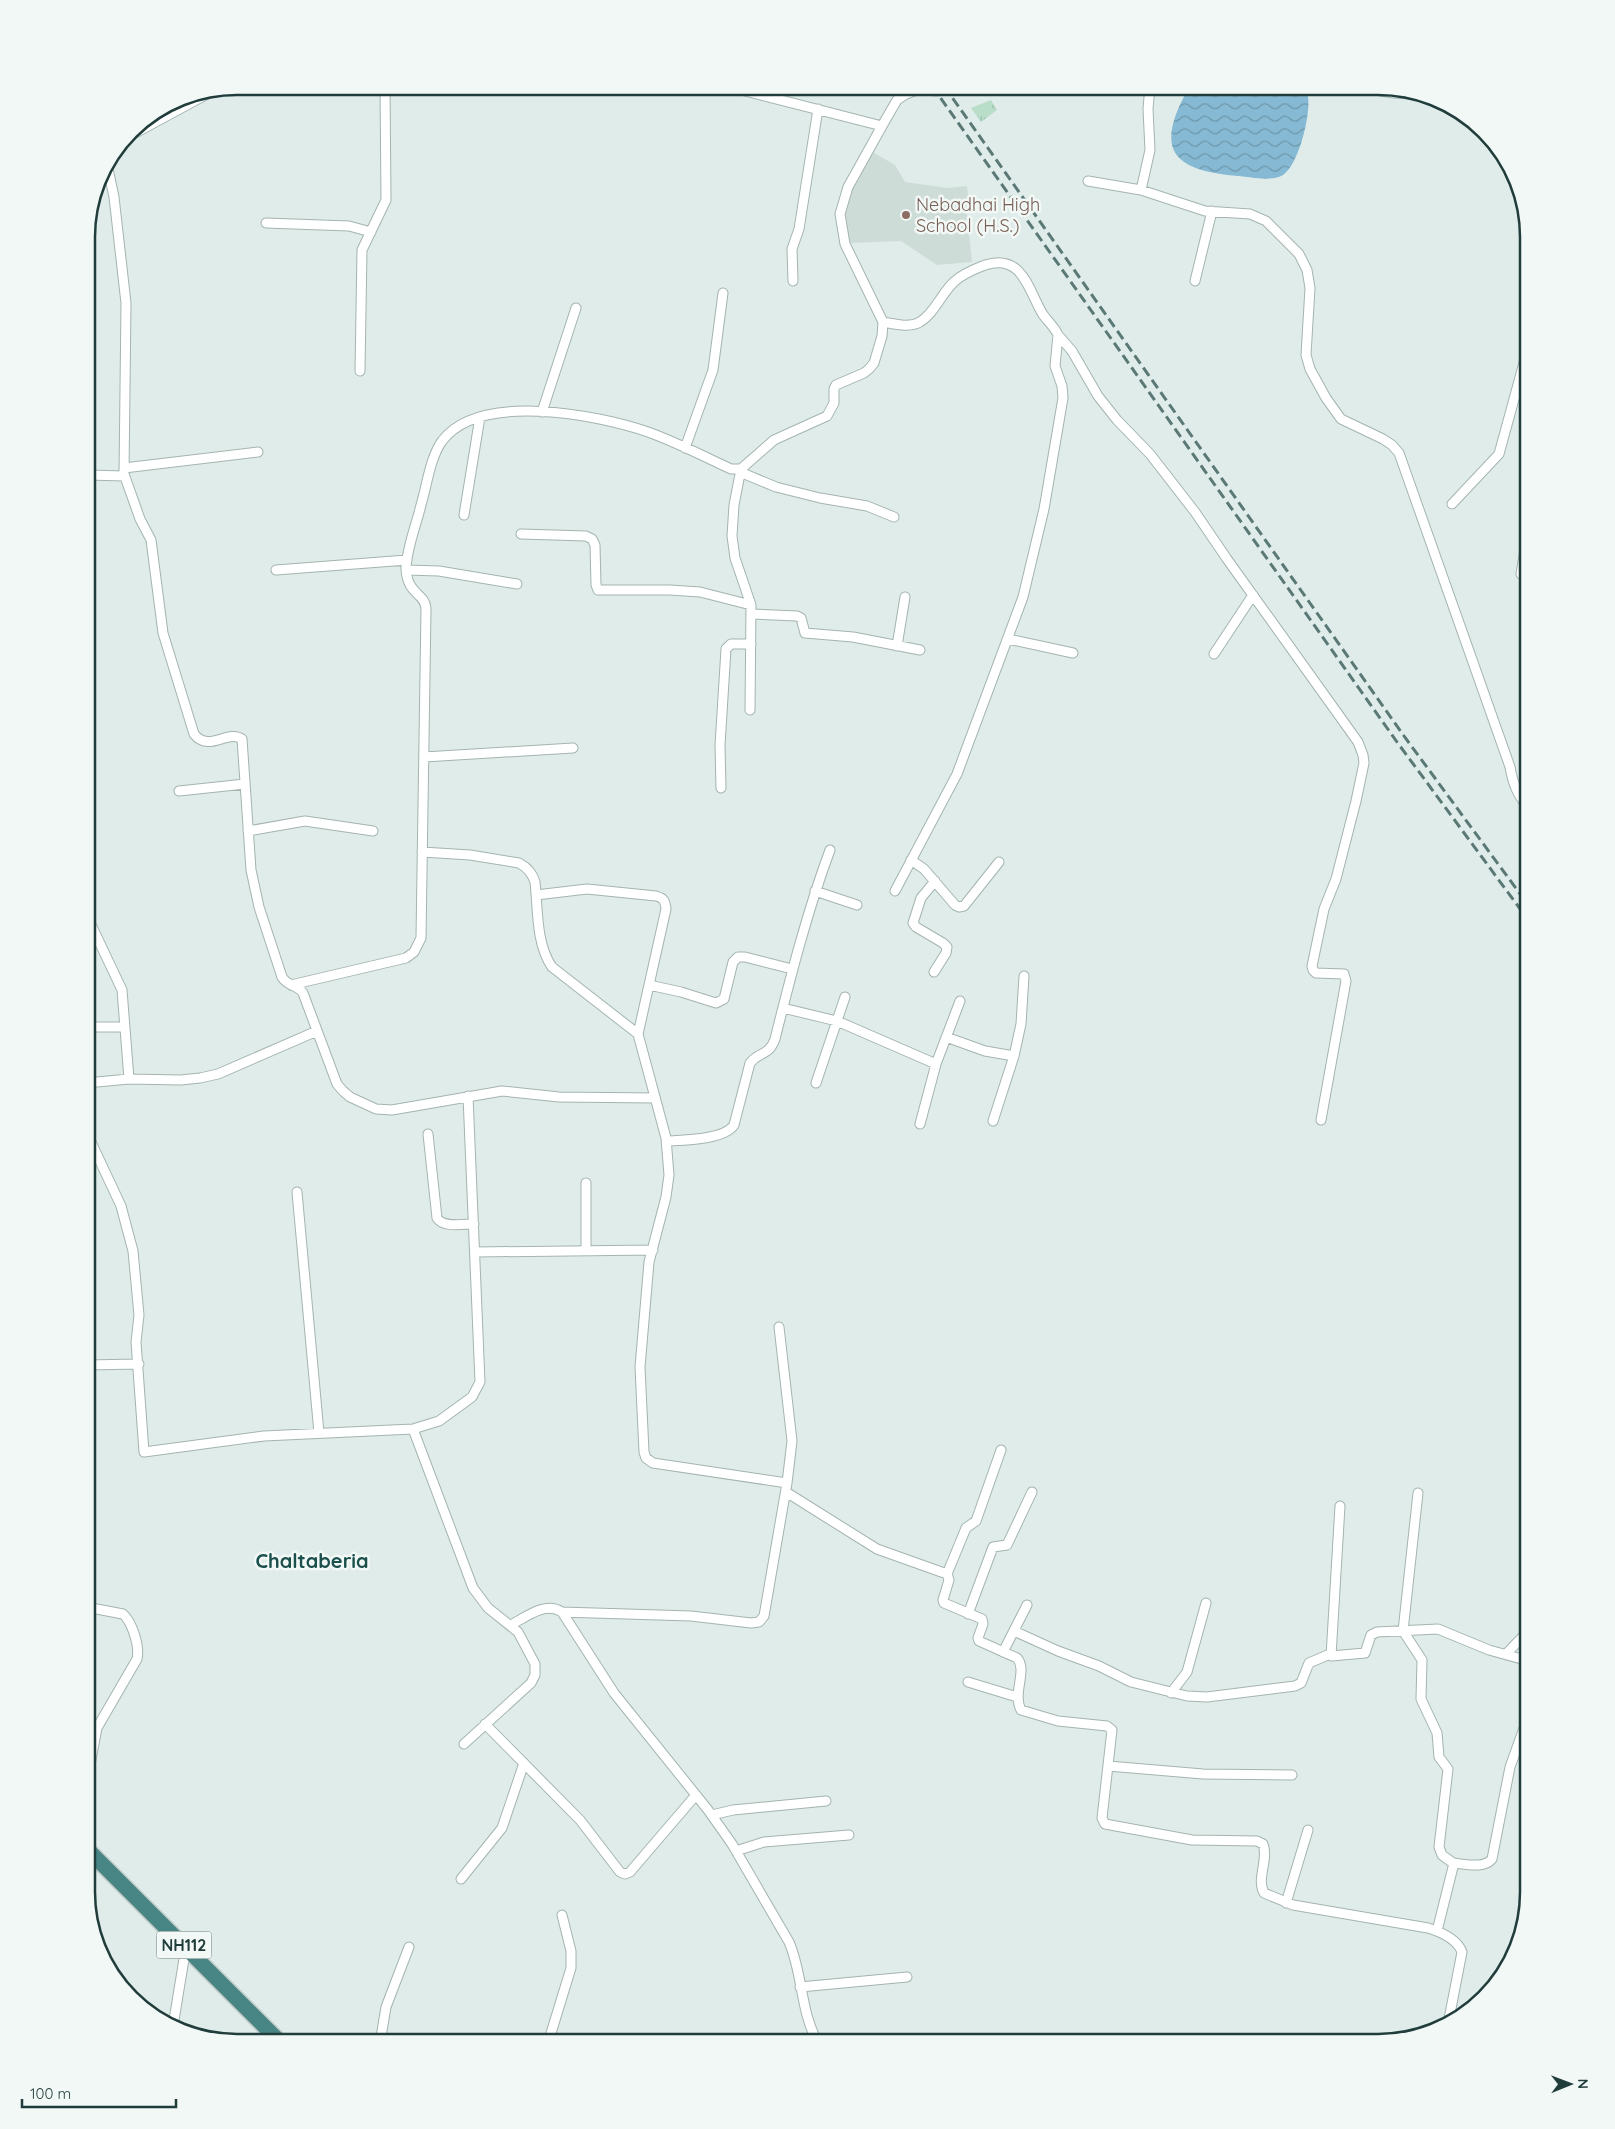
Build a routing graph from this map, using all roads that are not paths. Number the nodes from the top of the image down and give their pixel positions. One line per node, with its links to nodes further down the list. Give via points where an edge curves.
1 (385, 95): 14 (street, via 386,200)
2 (761, 95): 6 (street)
3 (904, 95): 8 (street, via 896,100)
4 (1149, 95): 11 (street, via 1150,150)
5 (189, 104): 7 (street)
6 (818, 109): 8 (street); 15 (street, via 799,229 792,248)
7 (151, 124)
8 (882, 126): 19 (street, via 848,187 840,214 845,244)
9 (109, 175): 28 (street, via 126,303)
10 (1088, 181): 11 (street)
11 (1141, 190): 12 (street)
12 (1212, 211): 16 (street); 53 (street, via 1250,214 1266,221 1304,261 1310,288 1306,355 1310,369 1341,419 1383,439 1399,453)
13 (266, 223): 14 (street, via 349,226)
14 (371, 232): 21 (street, via 361,259)
15 (793, 281)
16 (1195, 281)
17 (723, 293): 25 (street, via 713,370)
18 (576, 308): 23 (street)
19 (883, 322): 20 (street, via 912,325 922,321 954,282 968,272 995,262 1015,268); 27 (street, via 874,363 864,374 836,385 834,403 827,416 774,440)
20 (1058, 334): 38 (street, via 1072,351 1098,396 1150,454); 41 (street, via 1055,366 1063,392 1053,456 1034,554)
21 (360, 371)
22 (1520, 377): 30 (street, via 1499,454)
23 (542, 412): 24 (street, via 498,413); 25 (street, via 606,420)
24 (480, 417): 31 (street); 34 (street, via 450,432 442,442 433,461)
25 (685, 448): 27 (street)
26 (258, 452): 28 (street)
27 (741, 471): 32 (street, via 776,487 868,506); 40 (street, via 732,536 734,558)
28 (124, 472): 29 (street); 50 (street, via 151,540 163,632 194,734 204,742 241,738)
29 (95, 474)
30 (1452, 504)
31 (464, 515)
32 (894, 517)
33 (521, 534): 40 (street, via 586,536 592,539 598,590 700,592)
34 (407, 560): 35 (street); 36 (street)
35 (276, 570)
36 (406, 570): 37 (street, via 439,571); 49 (street, via 410,587 426,608)
37 (518, 584)
38 (1253, 595): 46 (street); 88 (street, via 1358,742 1363,755 1356,802 1336,879 1324,909 1312,966 1316,973 1344,974 1346,981)
39 (905, 597): 43 (street)
40 (751, 610): 42 (street); 43 (street, via 797,616 801,618 805,633 853,637)
41 (1008, 639): 45 (street); 58 (street, via 957,774)
42 (751, 644): 47 (street); 51 (street, via 731,644 726,649)
43 (897, 646): 44 (street)
44 (920, 650)
45 (1073, 654)
46 (1214, 654)
47 (750, 710)
48 (573, 748): 49 (street)
49 (424, 757): 57 (street)
50 (245, 784): 52 (street); 54 (street)
51 (720, 788)
52 (179, 790)
53 (1520, 798)
54 (248, 831): 55 (street, via 305,821); 69 (street, via 251,870 259,907 282,977)
55 (373, 831)
56 (830, 850): 61 (street)
57 (422, 852): 63 (street, via 519,863 532,873); 69 (street, via 421,938 414,952 406,958)
58 (911, 860): 60 (street); 62 (street)
59 (998, 862): 60 (street, via 964,906 955,905)
60 (935, 881): 67 (street, via 921,898 913,923 947,947)
61 (815, 891): 64 (street); 66 (street)
62 (895, 891)
63 (536, 895): 70 (street, via 587,889 662,897 666,909); 78 (street, via 542,943 552,967)
64 (857, 905)
65 (95, 933): 76 (street, via 120,984)
66 (792, 969): 70 (street, via 745,957 735,958 724,999 716,1003); 73 (street)
67 (934, 972)
68 (1024, 976): 80 (street)
69 (291, 985): 77 (street, via 303,993)
70 (649, 985): 78 (street)
71 (845, 996): 74 (street)
72 (960, 1001): 79 (street)
73 (783, 1008): 74 (street); 91 (street, via 772,1047 753,1059 748,1068 731,1129 707,1137)
74 (837, 1021): 81 (street); 84 (street)
75 (95, 1027): 76 (street)
76 (125, 1028): 82 (street)
77 (317, 1031): 82 (street, via 218,1074 180,1080); 85 (street, via 337,1084 350,1097 376,1109 392,1110)
78 (638, 1034): 86 (street)
79 (946, 1037): 80 (street, via 985,1051); 81 (street)
80 (1014, 1056): 87 (street)
81 (936, 1064): 89 (street)
82 (129, 1079): 83 (street)
83 (95, 1082)
84 (816, 1083)
85 (468, 1096): 86 (street, via 502,1091 559,1097); 95 (street)
86 (655, 1098): 91 (street)
87 (993, 1120)
88 (1321, 1120)
89 (920, 1124)
90 (428, 1134): 95 (street, via 439,1222)
91 (667, 1141): 97 (street, via 669,1174)
92 (95, 1150): 100 (street, via 118,1198 133,1251 139,1315 136,1338)
93 (586, 1183): 96 (street)
94 (297, 1192): 103 (street)
95 (474, 1224): 98 (street)
96 (586, 1250): 97 (street); 98 (street)
97 (653, 1250): 105 (street, via 640,1367 646,1458 653,1463)
98 (475, 1252): 102 (street, via 480,1382 472,1397 439,1421)
99 (779, 1327): 105 (street, via 792,1441)
100 (139, 1364): 101 (street); 103 (street, via 144,1452)
101 (95, 1365)
102 (413, 1429): 103 (street); 115 (street, via 473,1588 488,1608)
103 (318, 1432)
104 (1001, 1450): 109 (street, via 976,1521 966,1528)
105 (786, 1488): 109 (street, via 877,1549); 113 (street, via 766,1609 758,1622 691,1616)
106 (1032, 1492): 114 (street, via 1007,1545 993,1547)
107 (1418, 1493): 117 (street)
108 (1340, 1506): 120 (street)
109 (947, 1574): 114 (street, via 949,1580 942,1600 944,1604)
110 (1206, 1603): 124 (street, via 1187,1672)
111 (1027, 1605): 116 (street)
112 (95, 1609): 127 (street, via 123,1614 138,1651 137,1659 97,1728)
113 (562, 1612): 115 (street, via 550,1607); 133 (street, via 610,1687)
114 (968, 1614): 119 (street, via 983,1621 979,1641)
115 (511, 1625): 126 (street, via 536,1664 535,1675 531,1683)
116 (1014, 1631): 119 (street); 124 (street, via 1131,1682)
117 (1403, 1631): 120 (street, via 1371,1635 1367,1650 1362,1654); 121 (street, via 1444,1630 1488,1650); 140 (street, via 1422,1660 1421,1699 1436,1734 1439,1757 1448,1769 1439,1847 1442,1855)
118 (1520, 1639): 121 (street)
119 (1003, 1652): 125 (street, via 1020,1662)
120 (1330, 1654): 124 (street, via 1313,1660 1302,1683 1295,1686 1207,1697)
121 (1506, 1654): 122 (street)
122 (1520, 1658)
123 (968, 1682): 125 (street)
124 (1171, 1693)
125 (1017, 1697): 131 (street, via 1021,1710 1027,1713 1058,1721 1107,1726 1112,1730)
126 (486, 1724): 129 (street); 130 (street)
127 (95, 1739)
128 (1520, 1739): 140 (street, via 1510,1767 1492,1858 1489,1863 1482,1864)
129 (464, 1744)
130 (524, 1763): 133 (street, via 580,1820 620,1872 625,1874); 141 (street, via 502,1828)
131 (1108, 1766): 132 (street, via 1203,1774); 142 (street, via 1102,1818 1105,1824 1192,1840 1257,1841 1263,1844 1266,1856 1262,1889)
132 (1292, 1776)
133 (696, 1795): 135 (street)
134 (826, 1801): 135 (street)
135 (712, 1815): 138 (street)
136 (1308, 1830): 142 (street)
137 (849, 1835): 138 (street, via 764,1842)
138 (736, 1851): 148 (street, via 794,1952)
139 (95, 1857): 145 (highway, NH112)
140 (1453, 1863): 144 (street)
141 (460, 1879)
142 (1286, 1903): 144 (street)
143 (562, 1915): 153 (street, via 571,1968)
144 (1437, 1931): 149 (street, via 1458,1944 1462,1952)
145 (186, 1946): 150 (street); 151 (highway, NH112)
146 (409, 1947): 152 (street, via 386,2008)
147 (907, 1977): 148 (street)
148 (800, 1987): 154 (street)
149 (1450, 2014)
150 (174, 2019)
151 (272, 2034)
152 (382, 2034)
153 (551, 2034)
154 (814, 2034)

